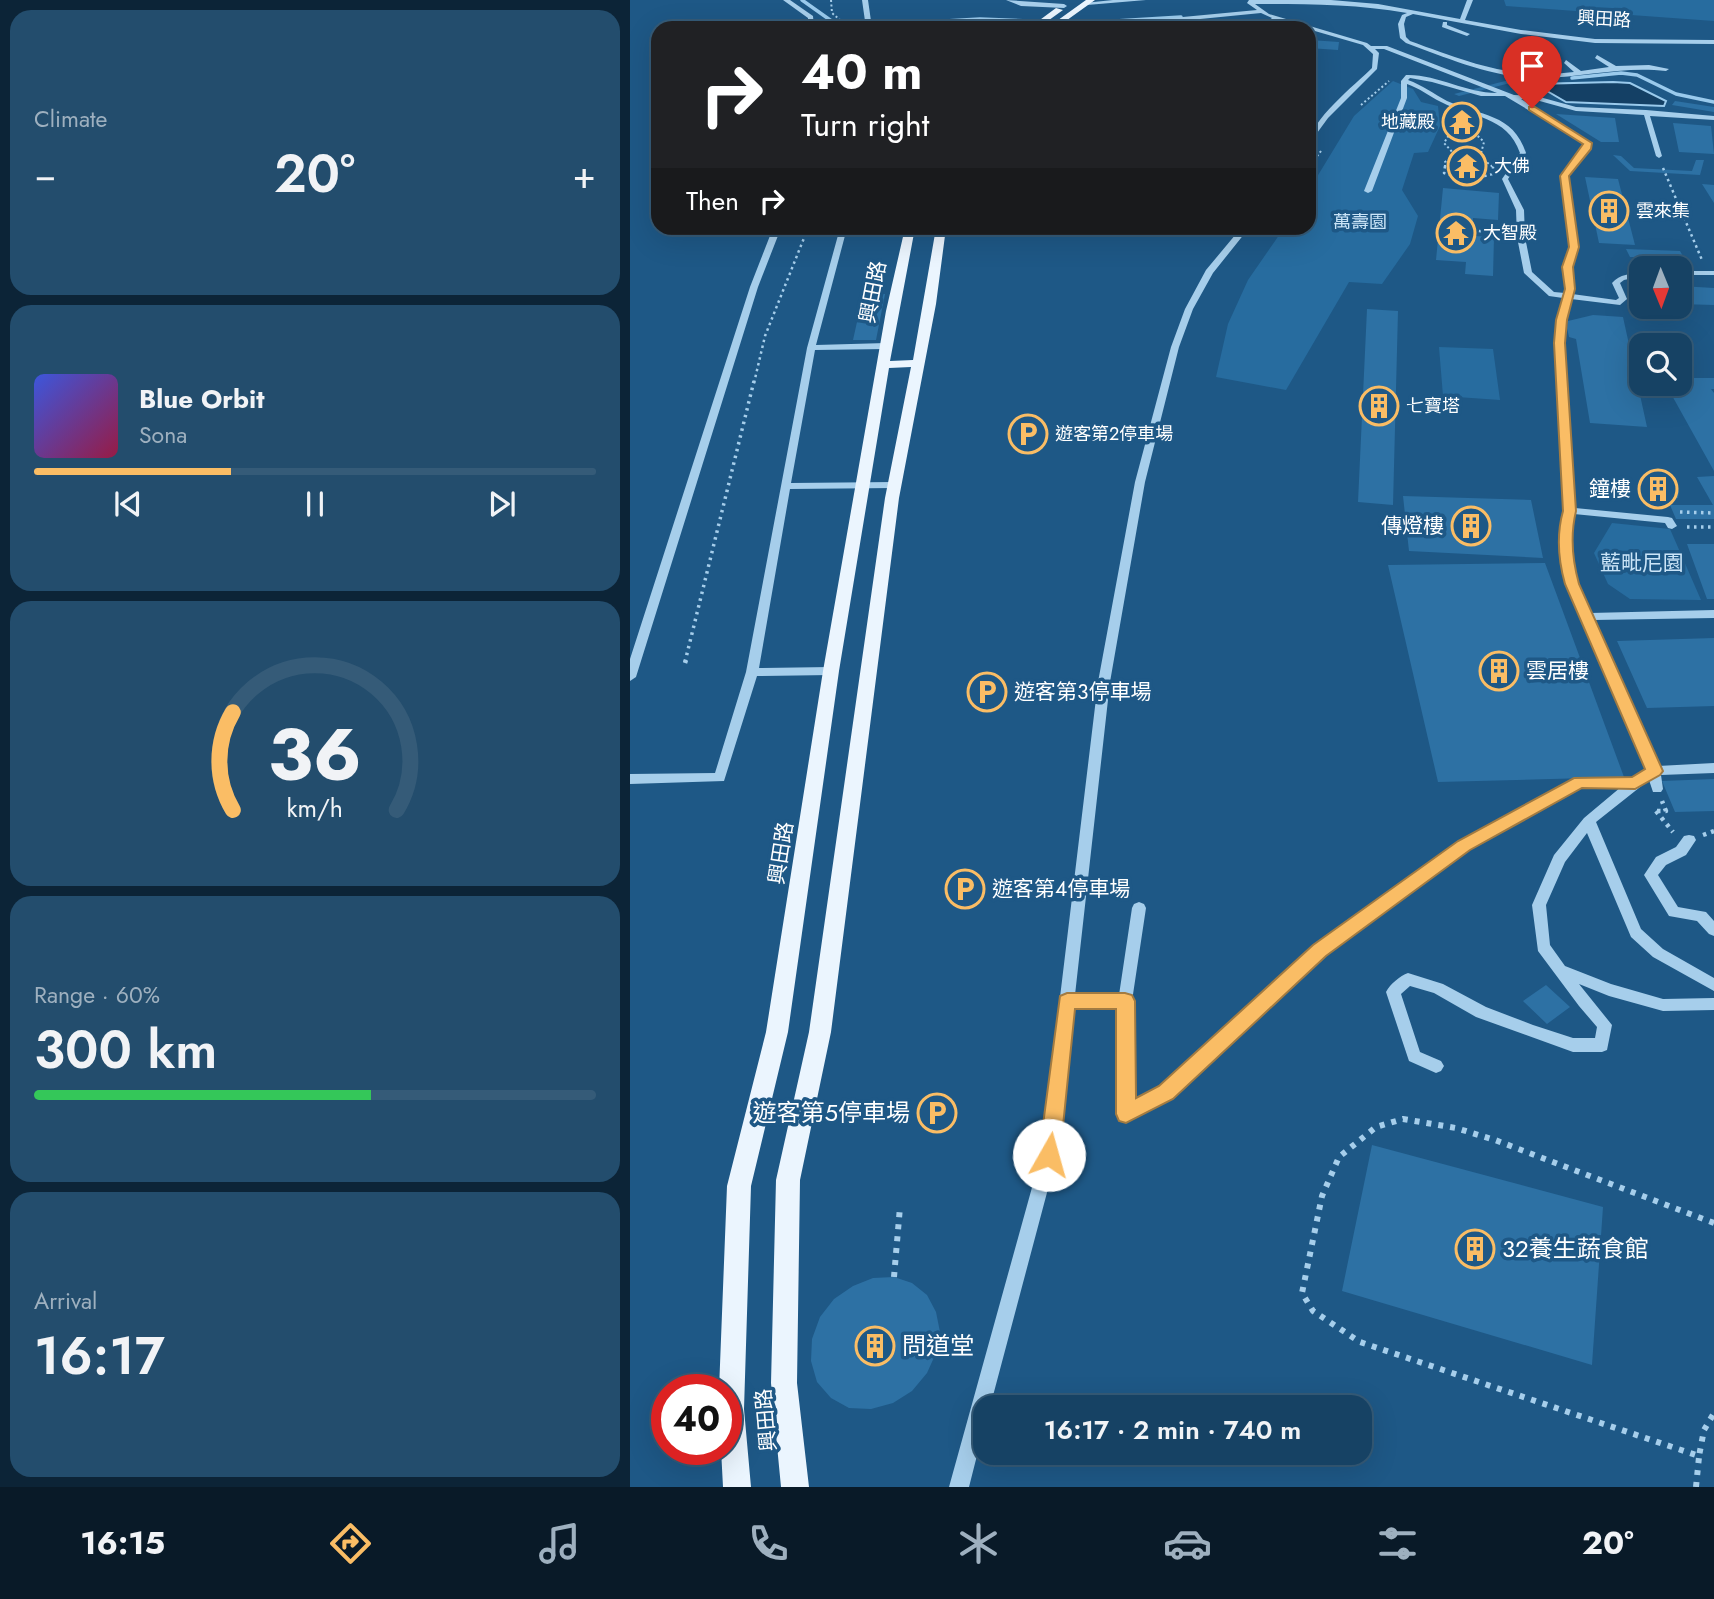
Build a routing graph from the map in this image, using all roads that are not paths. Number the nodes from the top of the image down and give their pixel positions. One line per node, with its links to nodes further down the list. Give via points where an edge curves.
1 (786, 0): 14 (street)
2 (865, 0): 15 (street)
3 (1009, 0): 9 (street)
4 (1073, 0): 9 (main road)
5 (1143, 0): 7 (street)
6 (1470, 0): 21 (street)
7 (1089, 1): 17 (main road)
8 (1248, 1): 10 (street, 興田路); 11 (street, 興田路, via 1353,3)
9 (1065, 6): 16 (main road)
10 (1263, 11): 12 (street, 興田路); 18 (street)
11 (1410, 13): 13 (street, 興田路); 32 (street, via 1401,24 1403,38 1418,46 1499,73)
12 (1276, 17): 19 (street); 20 (street, 興田路)
13 (1446, 20): 21 (street, 興田路); 24 (street, via 1444,26)
14 (811, 21)
15 (868, 21)
16 (1043, 21)
17 (1061, 21)
18 (1160, 21)
19 (1271, 21)
20 (1289, 21)
21 (1462, 22): 23 (street, 興田路)
22 (1316, 29): 27 (street, 興田路)
23 (1521, 32): 25 (street); 26 (street, 興田路, via 1595,41)
24 (1468, 34)
25 (1547, 41)
26 (1714, 42)
27 (1370, 48): 34 (street, 興田路, via 1412,55); 37 (street, via 1376,53 1375,68)
28 (1597, 57): 30 (street)
29 (1566, 62): 32 (street)
30 (1616, 69): 31 (street, via 1631,65); 32 (street)
31 (1666, 69)
32 (1580, 73)
33 (1406, 78): 34 (street, via 1421,77 1470,94); 39 (street, via 1404,98); 47 (street, via 1443,101 1497,121 1516,134 1523,153 1505,178 1520,210 1528,273 1552,294)
34 (1510, 95): 35 (street, via 1576,109); 47 (street, via 1588,143 1565,176 1574,247 1567,267)
35 (1646, 112): 36 (street); 38 (street)
36 (1714, 118)
37 (1316, 132)
38 (1659, 156)
39 (1368, 191)
40 (774, 235): 60 (street)
41 (841, 235): 48 (street)
42 (1239, 235): 72 (street, via 1209,272 1189,309 1140,482 1104,682)
43 (924, 237): 49 (main road, 興田路); 50 (main road, 興田路)
44 (1692, 273): 45 (street)
45 (1711, 273)
46 (1629, 276): 47 (street, via 1616,283 1622,302)
47 (1568, 296): 54 (street, via 1560,343)
48 (811, 348): 49 (street); 52 (street)
49 (885, 355): 50 (main road); 53 (main road, 興田路)
50 (919, 363): 51 (main road, 興田路)
51 (894, 485): 53 (street); 77 (main road, 興田路, via 820,1032 788,1180 785,1383)
52 (785, 486): 53 (street); 59 (street)
53 (864, 486): 58 (main road, 興田路)
54 (1570, 511): 55 (street, via 1668,520); 57 (street, via 1564,551)
55 (1672, 526)
56 (1714, 614): 57 (street)
57 (1586, 617): 62 (street)
58 (831, 671): 59 (street); 76 (main road, 興田路, via 777,1032 739,1186 731,1409)
59 (752, 672): 63 (street, via 720,778)
60 (630, 677)
61 (1714, 768): 62 (street)
62 (1654, 771): 64 (street); 65 (street)
63 (630, 779)
64 (1635, 783): 66 (street); 73 (street, via 1579,782 1464,846 1320,951 1166,1092 1126,1114)
65 (1657, 789)
66 (1588, 821): 70 (street, via 1559,859 1539,905 1543,947); 71 (street, via 1636,933 1658,953)
67 (1689, 840): 69 (street, via 1681,851 1661,861 1651,875 1674,912 1701,916)
68 (1139, 908): 73 (street)
69 (1714, 930)
70 (1559, 970): 74 (street, via 1663,1005); 75 (street, via 1605,1025 1602,1045 1573,1045 1531,1031 1408,979 1394,992 1402,1024 1414,1056)
71 (1714, 985)
72 (1067, 1001): 73 (street); 78 (street, via 1049,1155)
73 (1125, 1001)
74 (1714, 1004)
75 (1436, 1066)
76 (737, 1487)
77 (795, 1487)
78 (959, 1487)

